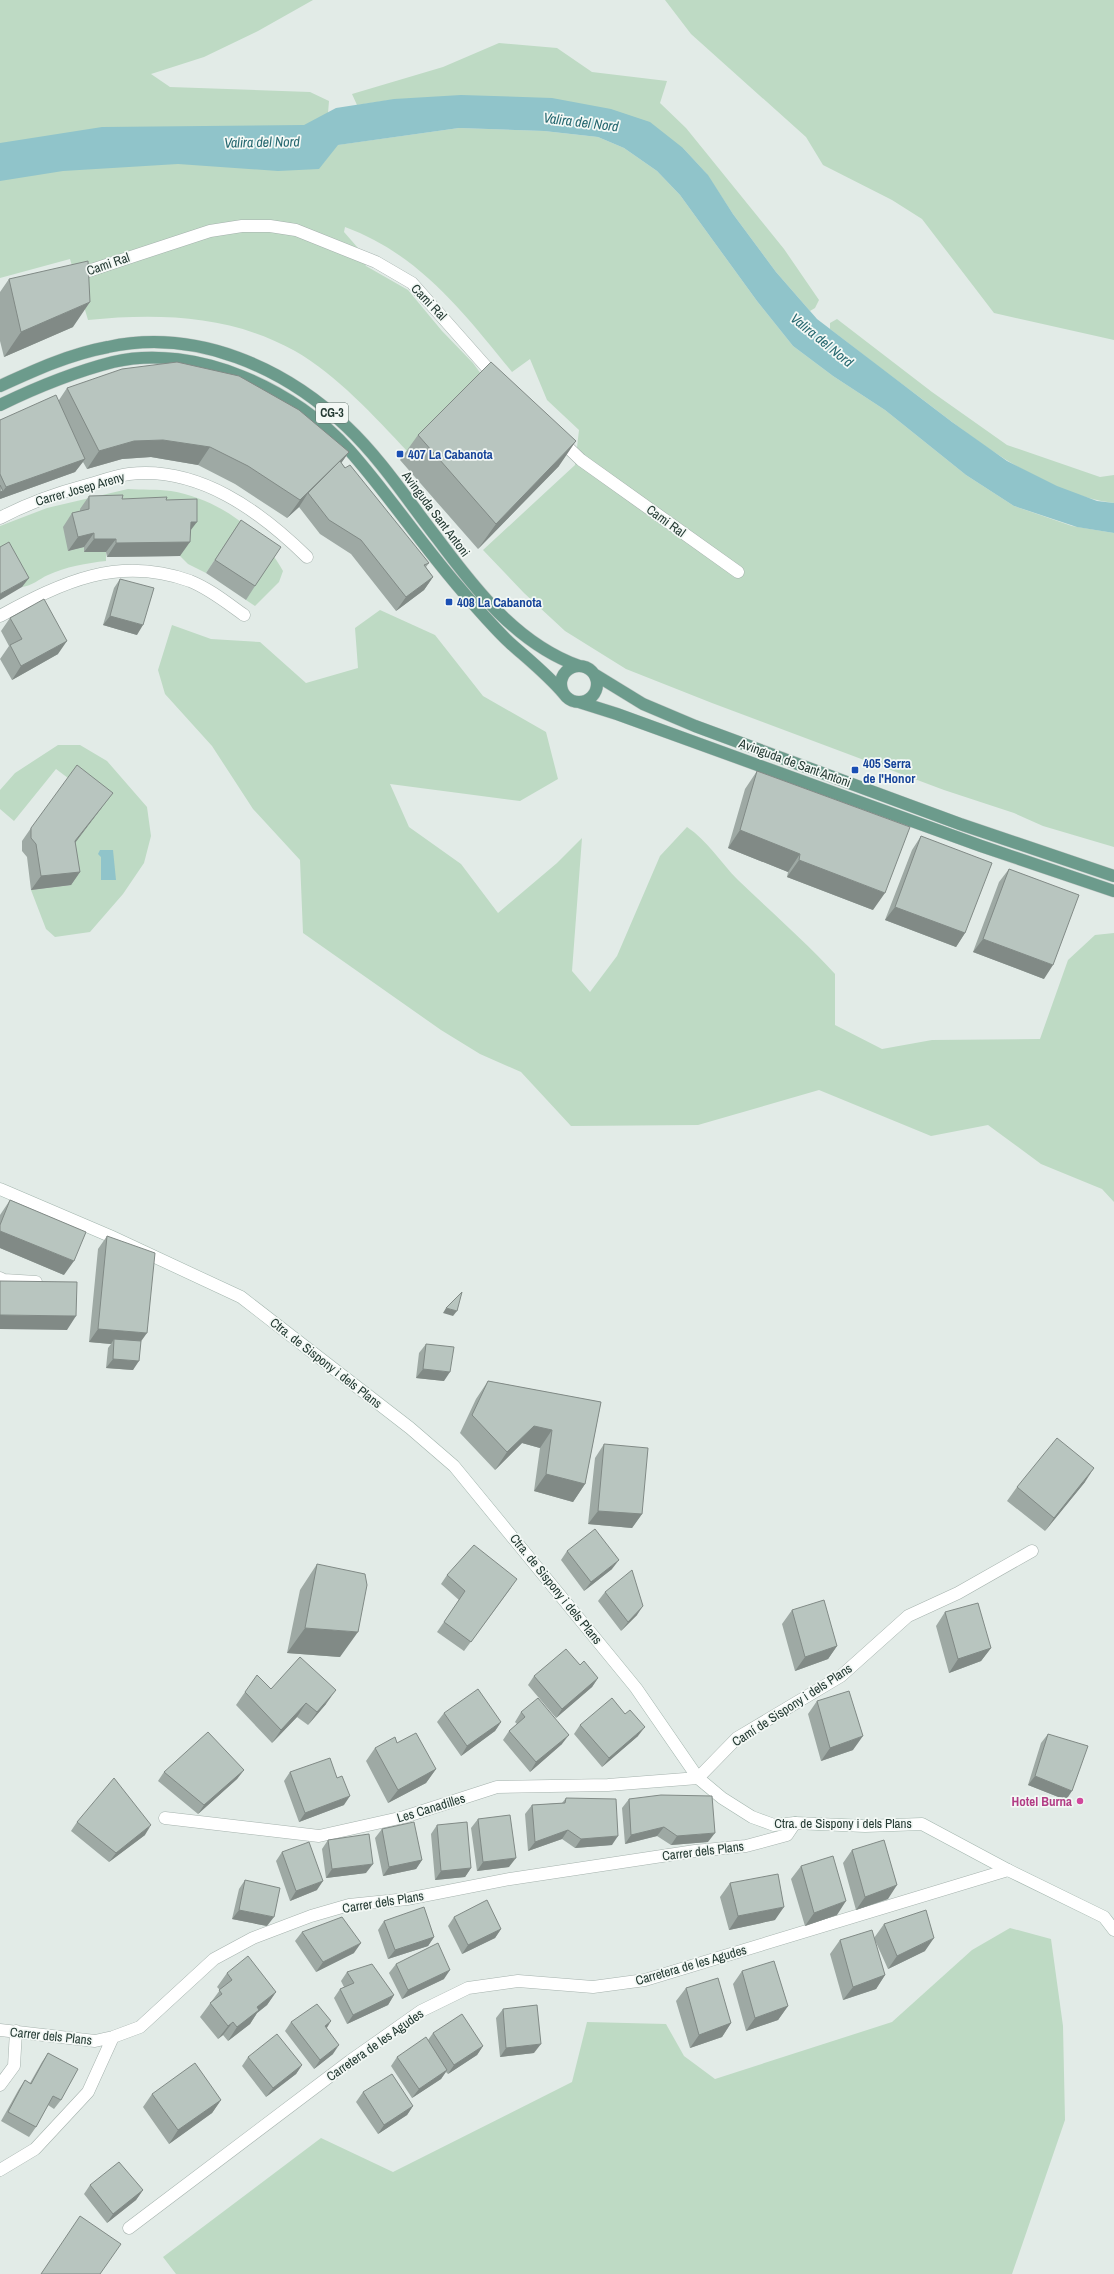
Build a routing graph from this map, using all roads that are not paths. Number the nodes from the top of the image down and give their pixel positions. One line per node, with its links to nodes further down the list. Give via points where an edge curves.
1 (60, 280): 3 (street, Cami Ral, via 210,231 242,226 270,226 296,230 376,262 412,283)
2 (0, 386): 11 (main road, Avinguda Sant Antoni / CG-3, via 63,359 127,344 166,343 207,348 261,366 316,399 348,427 395,482 472,585 506,619 550,654)
3 (507, 389)
4 (0, 404): 13 (main road, Avinguda Sant Antoni / CG-3, via 68,375 115,362 146,358 185,361 208,366 233,372 264,385 316,419 349,450 456,585 510,642 549,676)
5 (550, 431): 8 (street, Cami Ral, via 581,460)
6 (0, 518): 7 (street, Carrer Josep Areny, via 58,492 129,474 175,477 198,482 267,520)
7 (307, 557)
8 (738, 572)
9 (244, 615): 10 (street, via 191,582 154,572 113,571 82,577 49,589)
10 (0, 616)
11 (579, 666): 12 (main road, CG-3); 13 (main road, via 569,669 562,678 561,688)
12 (594, 674): 14 (main road, via 597,685 594,695 586,701); 15 (main road, Avinguda de Sant Antoni / CG-3, via 643,704 695,726 960,824)
13 (564, 694): 14 (main road, CG-3, via 569,699)
14 (579, 702): 16 (main road, Avinguda de Sant Antoni / CG-3)
15 (1114, 876)
16 (1114, 891)
17 (0, 1189): 21 (street, Ctra. de Sispony i dels Plans, via 110,1236 241,1297 410,1428 454,1466 550,1581 636,1688)
18 (0, 1278): 19 (street)
19 (51, 1283)
20 (1032, 1551): 21 (street, Camí de Sispony i dels Plans, via 958,1593 908,1616 841,1676 737,1738)
21 (698, 1778): 22 (street, Les Canadilles, via 608,1785 497,1787 404,1817 319,1836); 23 (street, Ctra. de Sispony i dels Plans, via 722,1798 752,1817 774,1825)
22 (165, 1818)
23 (795, 1823): 24 (street, Ctra. de Sispony i dels Plans, via 865,1826 922,1824); 28 (street, Carrer dels Plans, via 787,1835 746,1846 695,1851 510,1879 407,1899 349,1905 311,1916 253,1938 214,1959 140,2027)
24 (1008, 1870): 25 (street, Ctra. de Sispony i dels Plans, via 1104,1917); 31 (street, Carretera de les Agudes, via 645,1980 593,1987 518,1981 468,1988 421,2012 363,2052)
25 (1114, 1930)
26 (0, 2030): 27 (street, Carrer dels Plans)
27 (16, 2031): 28 (street, Carrer dels Plans, via 95,2041); 29 (street, via 14,2066)
28 (113, 2037): 30 (street, via 88,2092 35,2149)
29 (0, 2084)
30 (0, 2170)
31 (129, 2228)

